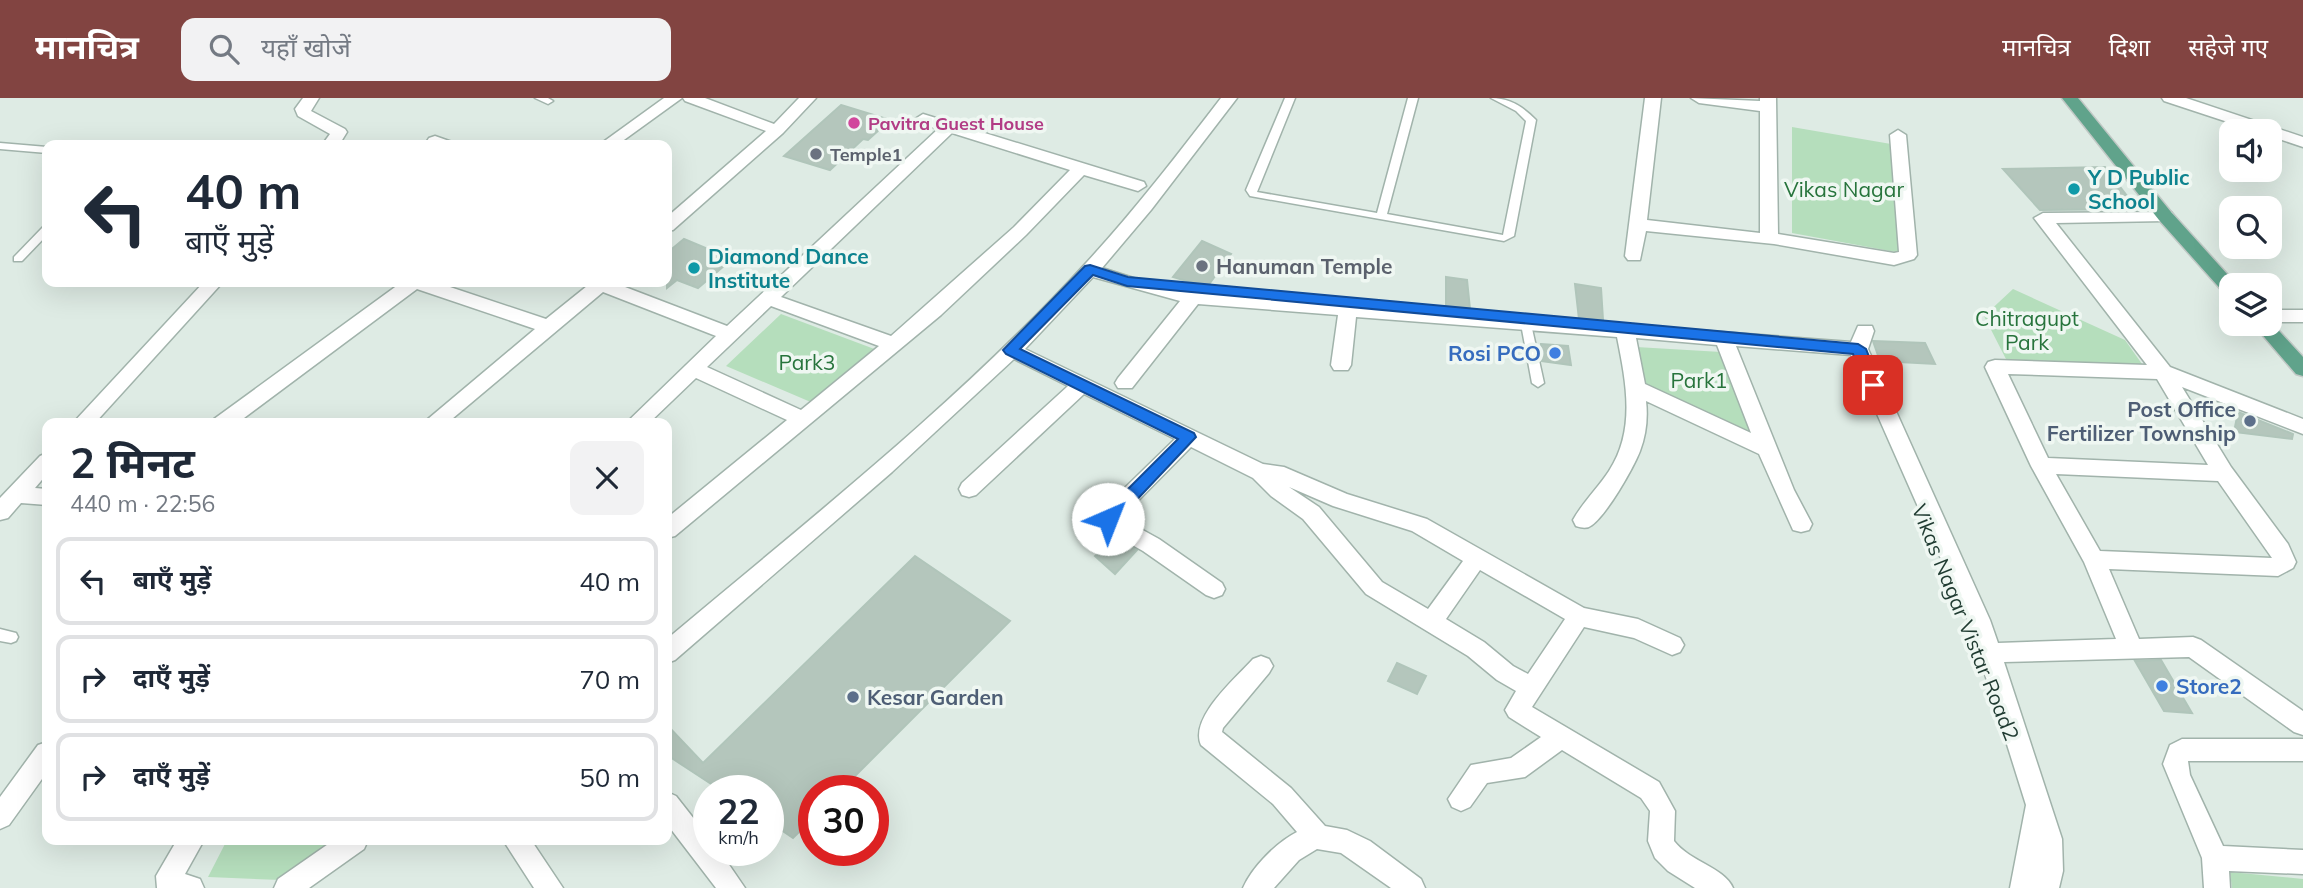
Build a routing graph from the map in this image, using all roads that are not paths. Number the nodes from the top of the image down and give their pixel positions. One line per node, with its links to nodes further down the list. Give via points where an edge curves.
1 (311, 98): 18 (street, via 304,113 339,132)
2 (674, 98): 19 (street)
3 (691, 98): 16 (street)
4 (808, 98): 16 (street)
5 (1229, 98): 33 (street)
6 (1290, 98): 26 (lane, via 1251,192)
7 (1413, 98): 26 (lane)
8 (1496, 98): 26 (lane, via 1531,120 1509,236)
9 (1653, 98): 28 (street)
10 (1699, 98): 13 (street)
11 (2070, 98): 25 (main road)
12 (2170, 98): 20 (street)
13 (1768, 102): 30 (street)
14 (923, 119): 15 (street)
15 (949, 127): 23 (street); 42 (street)
16 (776, 130): 27 (street)
17 (1898, 135): 30 (street, via 1908,254 1894,259)
18 (336, 140)
19 (614, 140)
20 (2303, 142)
21 (0, 146): 22 (lane)
22 (42, 150)
23 (1081, 168): 24 (street); 52 (street, via 984,266)
24 (1138, 186)
25 (2165, 216): 34 (main road); 58 (street, via 2043,218)
26 (1381, 217)
27 (672, 222)
28 (1637, 224): 30 (street); 31 (street)
29 (42, 234): 32 (lane)
30 (1770, 238)
31 (1634, 256)
32 (18, 259)
33 (1090, 270): 35 (street); 54 (street)
34 (2219, 277)
35 (1127, 282): 41 (street); 53 (street)
36 (209, 287): 63 (street)
37 (408, 287): 64 (street)
38 (430, 287): 47 (street)
39 (597, 287): 47 (street)
40 (612, 287): 49 (street)
41 (1192, 298): 43 (street); 59 (street)
42 (769, 299): 49 (street); 52 (street)
43 (1348, 310): 46 (street); 55 (street)
44 (2282, 316): 45 (street)
45 (2303, 316)
46 (1526, 324): 48 (street); 60 (lane)
47 (550, 327): 65 (street)
48 (1625, 332): 51 (street); 62 (street)
49 (731, 335): 56 (street)
50 (2273, 336): 57 (main road)
51 (1724, 339): 53 (street); 70 (street)
52 (893, 344): 67 (street)
53 (1862, 347): 90 (street); 98 (street, Vikas Nagar Vistar Road2)
54 (1011, 350): 61 (street); 88 (street)
55 (1341, 365)
56 (694, 369): 66 (street); 67 (street)
57 (2303, 369)
58 (2163, 372): 68 (street); 72 (street, via 1995,367); 74 (street)
59 (1125, 383)
60 (1538, 383)
61 (1081, 385): 69 (street); 75 (street)
62 (1637, 389): 70 (street); 79 (street, via 1634,444 1623,468)
63 (88, 418)
64 (229, 418)
65 (439, 418)
66 (641, 418)
67 (803, 419): 80 (street)
68 (2303, 427)
69 (1189, 437): 73 (street); 84 (street, via 1108,521 1152,545)
70 (1768, 449): 81 (street)
71 (42, 466): 76 (street)
72 (2041, 466): 74 (street); 83 (street)
73 (1260, 471): 82 (street, via 1277,473 1340,500 1419,525); 86 (street, via 1311,513 1374,588)
74 (2224, 473): 83 (street, via 2284,556 2285,562 2278,567)
75 (969, 488)
76 (16, 495): 77 (street); 78 (street)
77 (42, 497)
78 (0, 512)
79 (1584, 520)
80 (672, 524)
81 (1801, 524)
82 (1477, 558): 85 (street); 86 (street)
83 (2094, 560): 89 (street)
84 (1214, 589)
85 (1579, 616): 87 (street, via 1645,631); 92 (street)
86 (1431, 622): 92 (street)
87 (1672, 645)
88 (672, 649)
89 (2132, 649): 90 (street); 93 (street, via 2193,647)
90 (1990, 653): 98 (street)
91 (1261, 666): 101 (street, via 1210,724 1210,737 1282,796)
92 (1531, 687): 94 (street, via 1517,706 1519,713)
93 (2303, 724)
94 (1560, 738): 97 (street, via 1516,768 1480,772); 114 (street, via 1650,790 1662,807 1661,841 1666,851)
95 (2303, 750): 105 (street, via 2182,750 2176,755 2174,764)
96 (42, 760): 100 (street)
97 (1461, 799)
98 (2038, 804): 115 (street); 116 (street, via 2049,839)
99 (672, 810): 111 (street)
100 (0, 817)
101 (1319, 838): 112 (street, via 1303,842); 113 (street, via 1335,838 1357,848)
102 (188, 845): 107 (street, via 169,876 168,884)
103 (348, 845): 109 (street)
104 (520, 845): 110 (street)
105 (2215, 858): 106 (street); 117 (street)
106 (2303, 862)
107 (180, 888): 108 (street)
108 (191, 888)
109 (287, 888)
110 (550, 888)
111 (732, 888)
112 (1256, 888)
113 (1412, 888)
114 (1720, 888)
115 (2023, 888)
116 (2046, 888)
117 (2217, 888)

